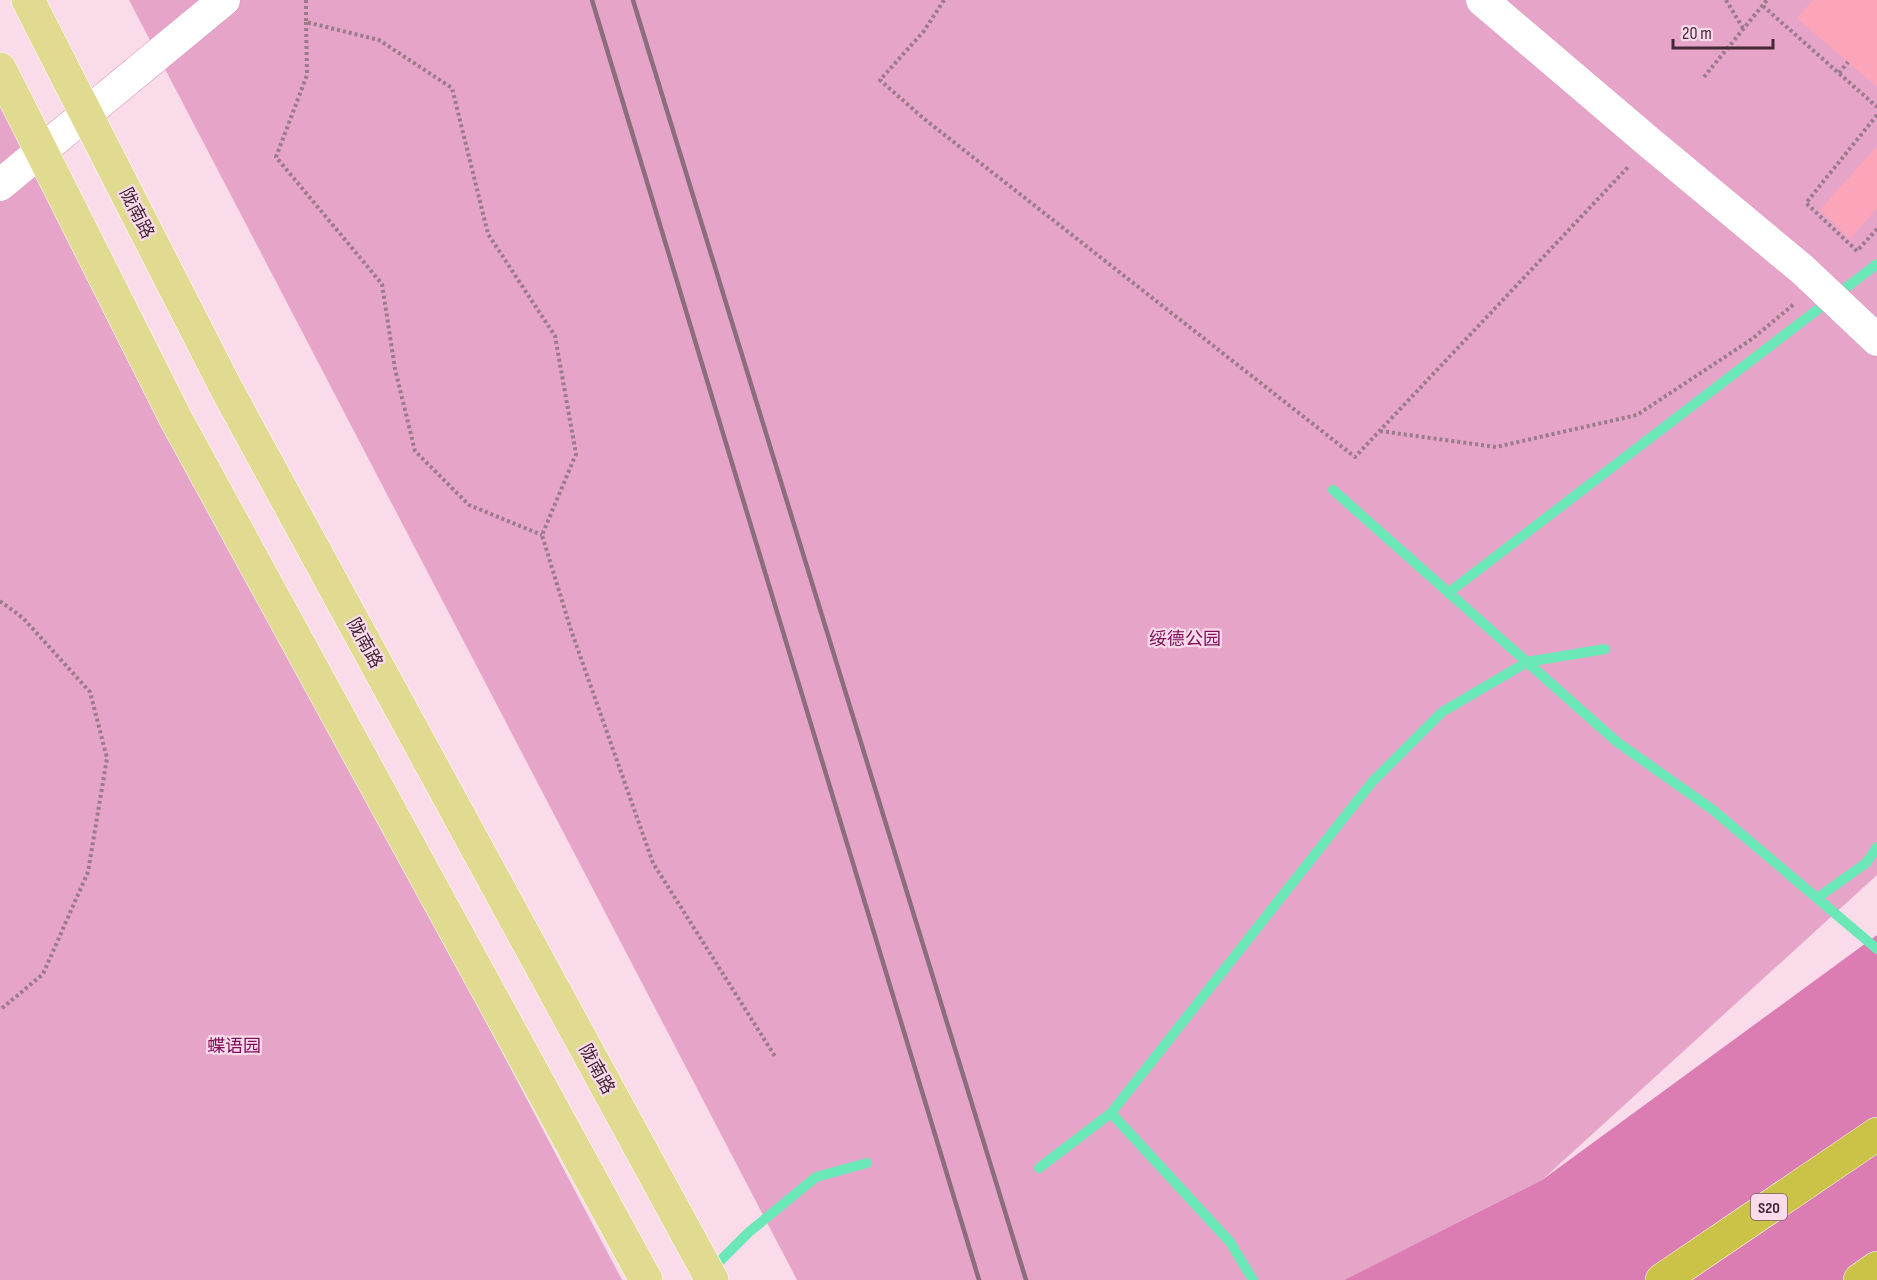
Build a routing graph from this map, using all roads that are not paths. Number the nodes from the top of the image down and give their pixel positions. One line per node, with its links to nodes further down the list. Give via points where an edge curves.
1 (28, 0): 5 (main road, 陇南路)
2 (224, 0): 5 (street)
3 (1482, 0): 7 (street, via 1811,278)
4 (0, 69): 5 (main road, 陇南路)
5 (62, 133): 6 (street); 10 (main road, 陇南路, via 176,419); 11 (main road, 陇南路, via 226,388)
6 (0, 185)
7 (1871, 336)
8 (1877, 1134): 12 (highway, S20)
9 (1877, 1268): 13 (highway)
10 (646, 1280)
11 (712, 1280)
12 (1662, 1280)
13 (1860, 1280)

